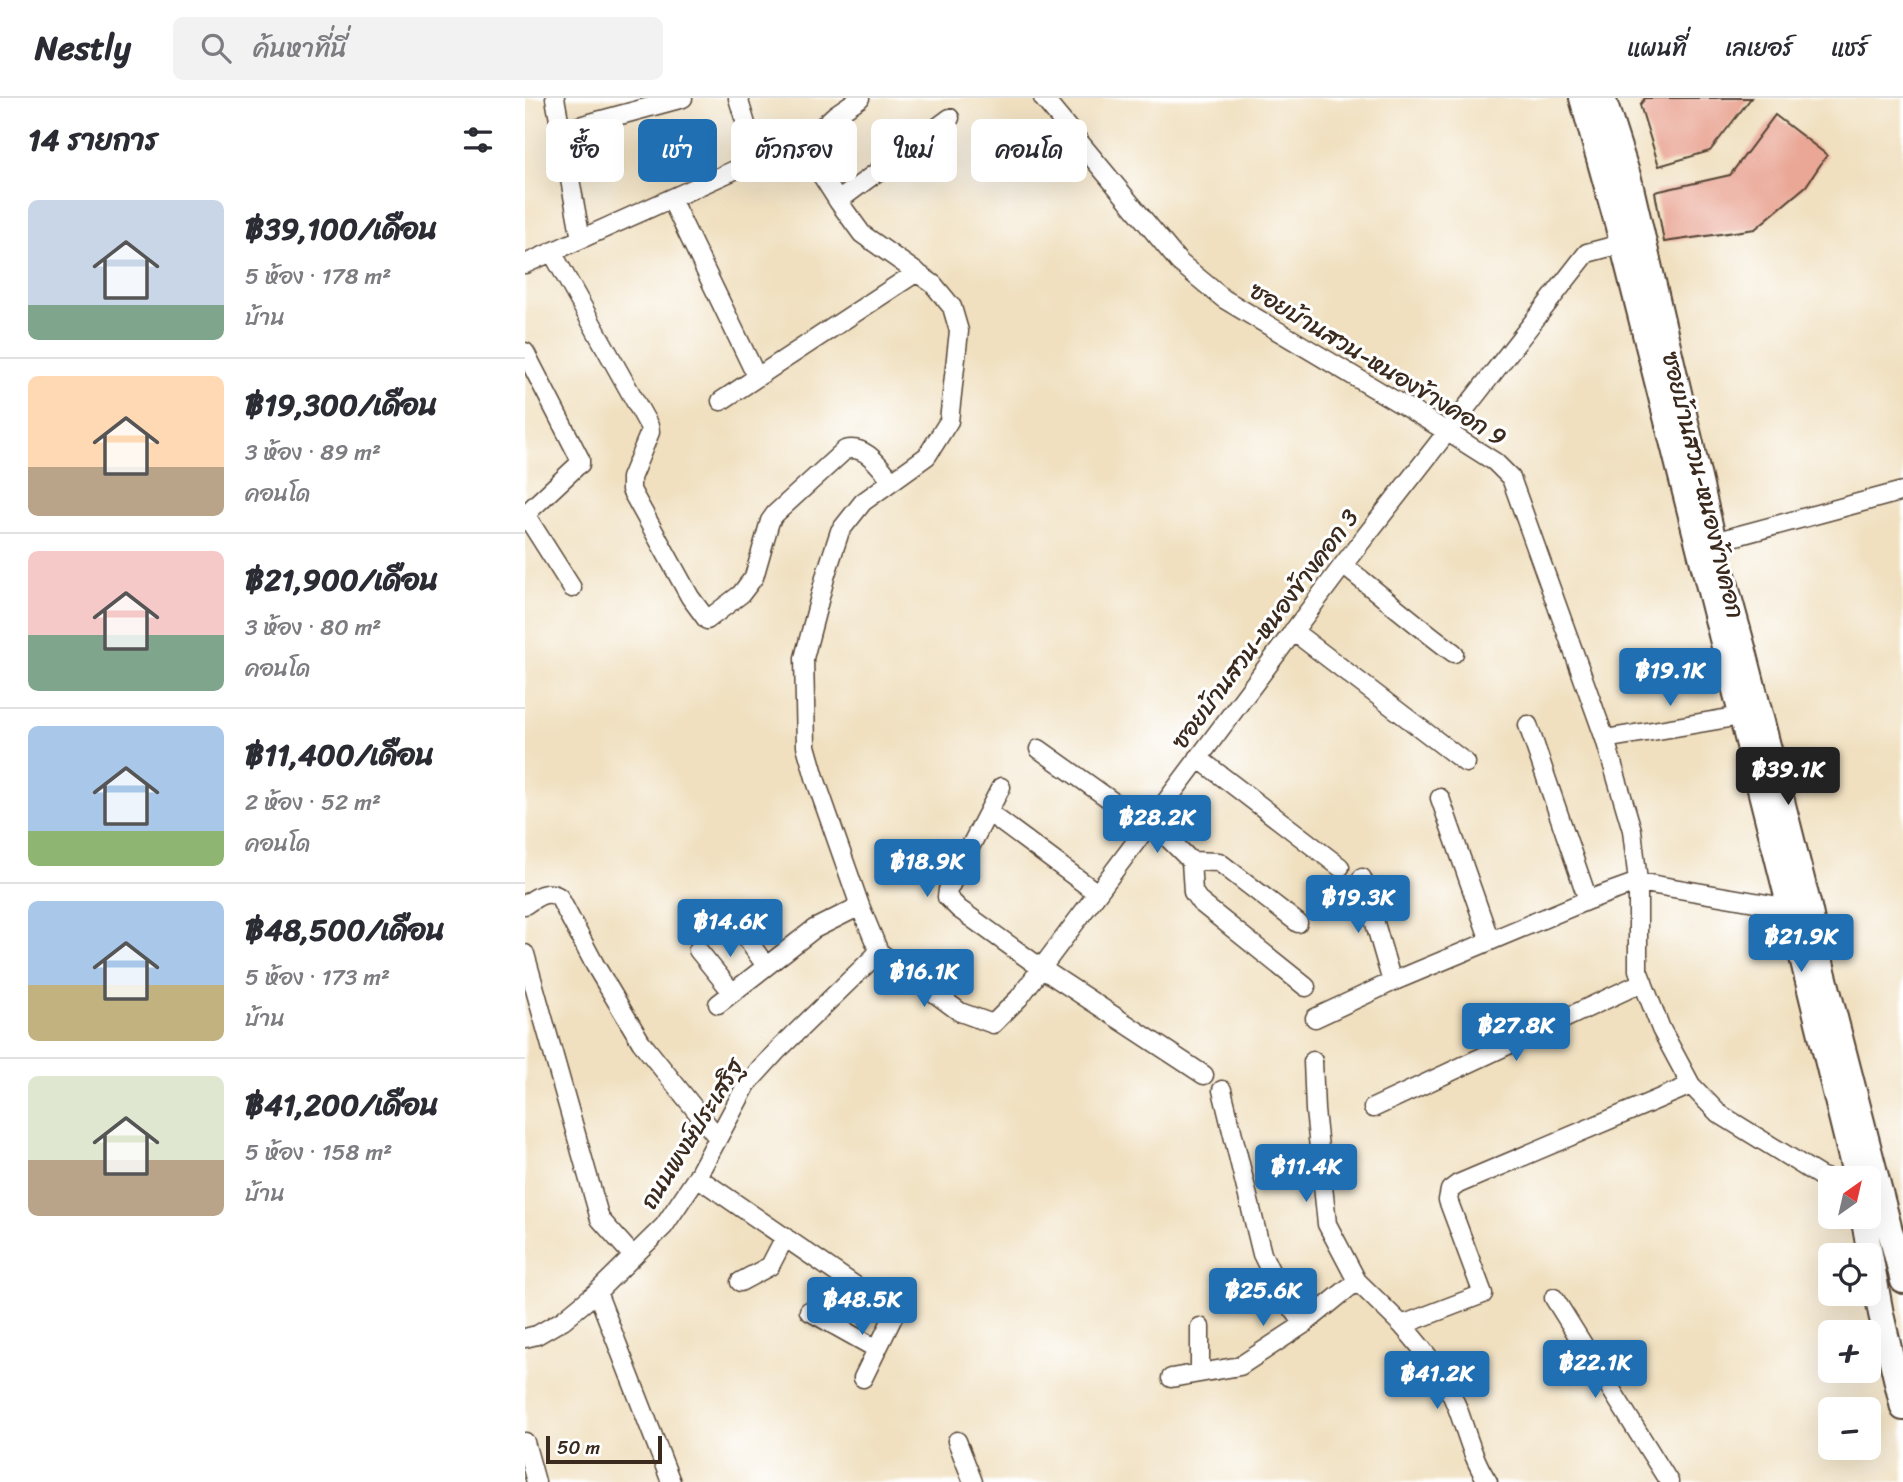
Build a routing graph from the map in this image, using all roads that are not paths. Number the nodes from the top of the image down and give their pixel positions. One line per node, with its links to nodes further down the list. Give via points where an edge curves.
1 (555, 98): 9 (street)
2 (683, 98): 10 (street)
3 (738, 98): 11 (street)
4 (1043, 98): 26 (street, ซอยบ้านสวน-หนองข้างคอก 9, via 1179,262 1215,292)
5 (1582, 98): 19 (main road, ซอยบ้านสวน-หนองข้างคอก)
6 (1603, 98): 29 (main road, ซอยบ้านสวน-หนองข้างคอก, via 1629,179)
7 (852, 100): 12 (street)
8 (950, 118): 17 (street)
9 (559, 119)
10 (605, 119)
11 (744, 119)
12 (831, 119)
13 (731, 172): 16 (street)
14 (570, 182): 18 (street)
15 (826, 182): 17 (street)
16 (671, 199): 18 (street); 24 (street)
17 (838, 201): 22 (street, via 862,234)
18 (581, 239): 20 (street)
19 (1621, 244): 26 (street, ซอยบ้านสวน-หนองข้างคอก 3, via 1587,253); 34 (main road, ซอยบ้านสวน-หนองข้างคอก)
20 (552, 252): 21 (street); 27 (street, via 648,423 631,490 706,620 741,594 754,577 770,520 845,450 867,454)
21 (525, 264)
22 (917, 272): 25 (street); 27 (street, via 952,307 959,331 950,421 927,456)
23 (525, 352): 31 (street, via 581,462 527,517)
24 (752, 367)
25 (720, 401)
26 (1446, 431): 30 (street, ซอยบ้านสวน-หนองข้างคอก 3); 36 (street, ซอยบ้านสวน-หนองข้างคอก 9, via 1495,462 1511,478)
27 (892, 481): 51 (street, via 863,502 839,531 804,658 806,746)
28 (1903, 491): 29 (street)
29 (1714, 542): 52 (main road, ซอยบ้านสวน-หนองข้างคอก)
30 (1343, 565): 32 (street, ซอยบ้านสวน-หนองข้างคอก 3); 33 (street)
31 (572, 588)
32 (1293, 631): 38 (street, ซอยบ้านสวน-หนองข้างคอก 3); 39 (street)
33 (1454, 653)
34 (1741, 716): 36 (street); 52 (main road, ซอยบ้านสวน-หนองข้างคอก)
35 (1528, 725): 49 (street)
36 (1605, 739): 47 (street, ซอยบ้านสวน-หนองข้างคอก 9, via 1632,830)
37 (1039, 749): 43 (street)
38 (1198, 758): 43 (street, ซอยบ้านสวน-หนองข้างคอก 3); 45 (street)
39 (1466, 763)
40 (1001, 787): 42 (street)
41 (1440, 797): 55 (street)
42 (988, 812): 48 (street); 60 (street, via 947,897)
43 (1149, 823): 44 (street); 48 (street, ซอยบ้านสวน-หนองข้างคอก 3)
44 (1191, 861): 54 (street, via 1219,862); 63 (street, via 1193,892 1199,902)
45 (1340, 867)
46 (1362, 878): 61 (street)
47 (1638, 882): 49 (street); 52 (street); 62 (street, ซอยบ้านสวน-หนองข้างคอก 9)
48 (1097, 893): 60 (street, ซอยบ้านสวน-หนองข้างคอก 3)
49 (1588, 900): 55 (street)
50 (525, 905): 70 (street, via 546,893 559,897 641,1042)
51 (860, 906): 57 (street); 59 (street, via 814,929)
52 (1800, 907): 71 (main road, ซอยบ้านสวน-หนองข้างคอก); 78 (main road, ซอยบ้านสวน-หนองข้างคอก, via 1823,971)
53 (727, 911): 59 (street)
54 (1298, 923)
55 (1490, 941): 61 (street)
56 (698, 950): 59 (street, via 725,998)
57 (879, 952): 60 (street, ซอยบ้านสวน-หนองข้างคอก 3, via 960,1012 993,1024); 70 (street, ถนนพงษ์ประเสริฐ, via 747,1084)
58 (525, 954): 76 (street, via 600,1219)
59 (766, 966)
60 (1041, 968): 66 (street)
61 (1392, 982): 64 (street)
62 (1643, 982): 67 (street, ซอยบ้านสวน-หนองข้างคอก 9, via 1661,1030); 69 (street)
63 (1305, 987)
64 (1315, 1018)
65 (1313, 1061): 77 (street, via 1327,1224)
66 (1203, 1075)
67 (1691, 1085): 72 (street, ซอยบ้านสวน-หนองข้างคอก 9, via 1718,1113); 84 (street, via 1450,1190 1448,1200 1483,1294)
68 (1222, 1090): 83 (street, via 1262,1254 1280,1291)
69 (1373, 1108)
70 (718, 1138): 73 (street, ถนนพงษ์ประเสริฐ)
71 (1854, 1166)
72 (1818, 1176)
73 (697, 1177): 75 (street); 76 (street, ถนนพงษ์ประเสริฐ, via 664,1226)
74 (1865, 1229): 91 (main road)
75 (785, 1237): 79 (street, via 769,1266); 87 (street, via 895,1313)
76 (633, 1256): 80 (street, ถนนพงษ์ประเสริฐ)
77 (1357, 1281): 83 (street); 84 (street)
78 (1903, 1281)
79 (740, 1282)
80 (597, 1292): 86 (street, ถนนพงษ์ประเสริฐ, via 563,1320); 95 (street)
81 (1554, 1298): 98 (street)
82 (809, 1311): 87 (street)
83 (1304, 1324): 88 (street, via 1240,1366)
84 (1402, 1325): 97 (street, via 1442,1375)
85 (1200, 1327): 88 (street)
86 (525, 1338)
87 (877, 1349): 89 (street)
88 (1200, 1373): 90 (street)
89 (863, 1378)
90 (1171, 1378)
91 (1903, 1408)
92 (957, 1441): 96 (street)
93 (525, 1442): 94 (street)
94 (536, 1482)
95 (671, 1482)
96 (973, 1482)
97 (1488, 1482)
98 (1669, 1482)

